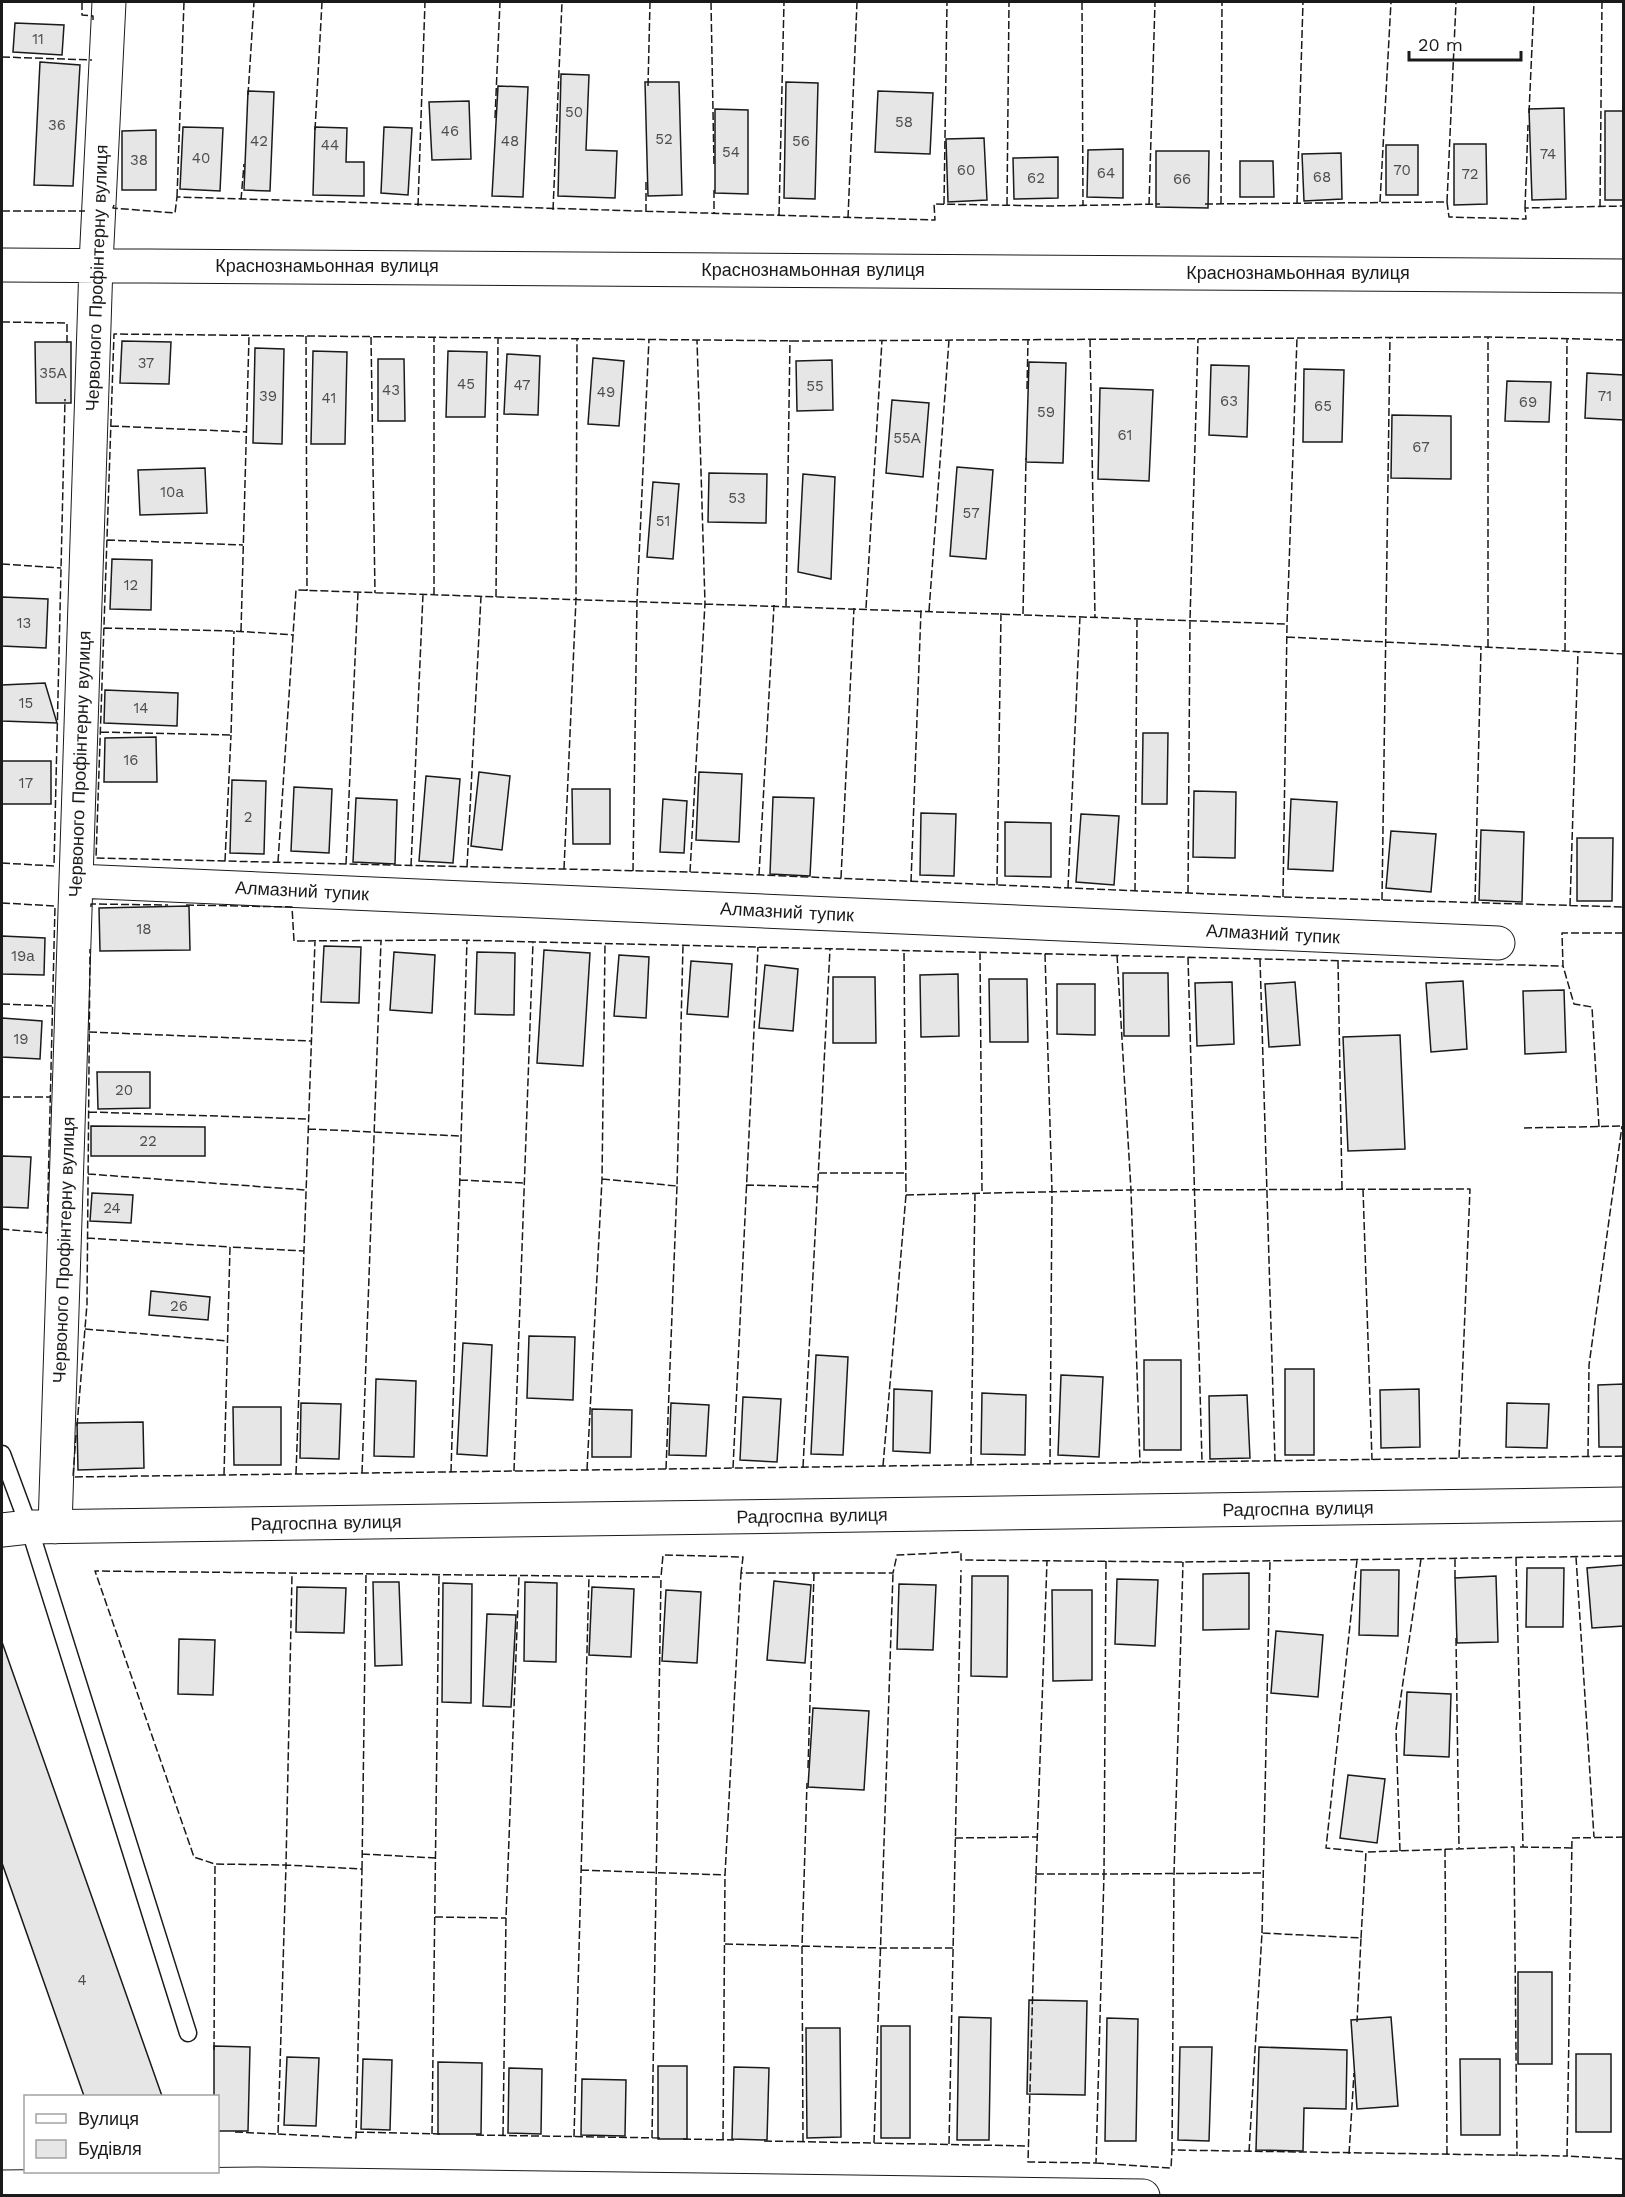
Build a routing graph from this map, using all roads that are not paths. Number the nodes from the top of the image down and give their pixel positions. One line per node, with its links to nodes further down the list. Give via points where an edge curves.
1 (110, 2): 2 (street, Червоного Профінтерну вулиця)
2 (96, 264): 3 (street, Краснознамьонная вулиця); 4 (street, Краснознамьонная вулиця); 5 (street, Червоного Профінтерну вулиця)
3 (2, 265)
4 (1623, 276)
5 (76, 881): 6 (street, Алмазний тупик); 9 (street, Червоного Профінтерну вулиця)
6 (1498, 943)
7 (2, 1454): 9 (lane)
8 (1623, 1504): 9 (street, Радгоспна вулиця)
9 (28, 1528): 10 (lane)
10 (189, 2033)
11 (2, 2187): 12 (street)
12 (261, 2190): 13 (street)
13 (1143, 2196)

